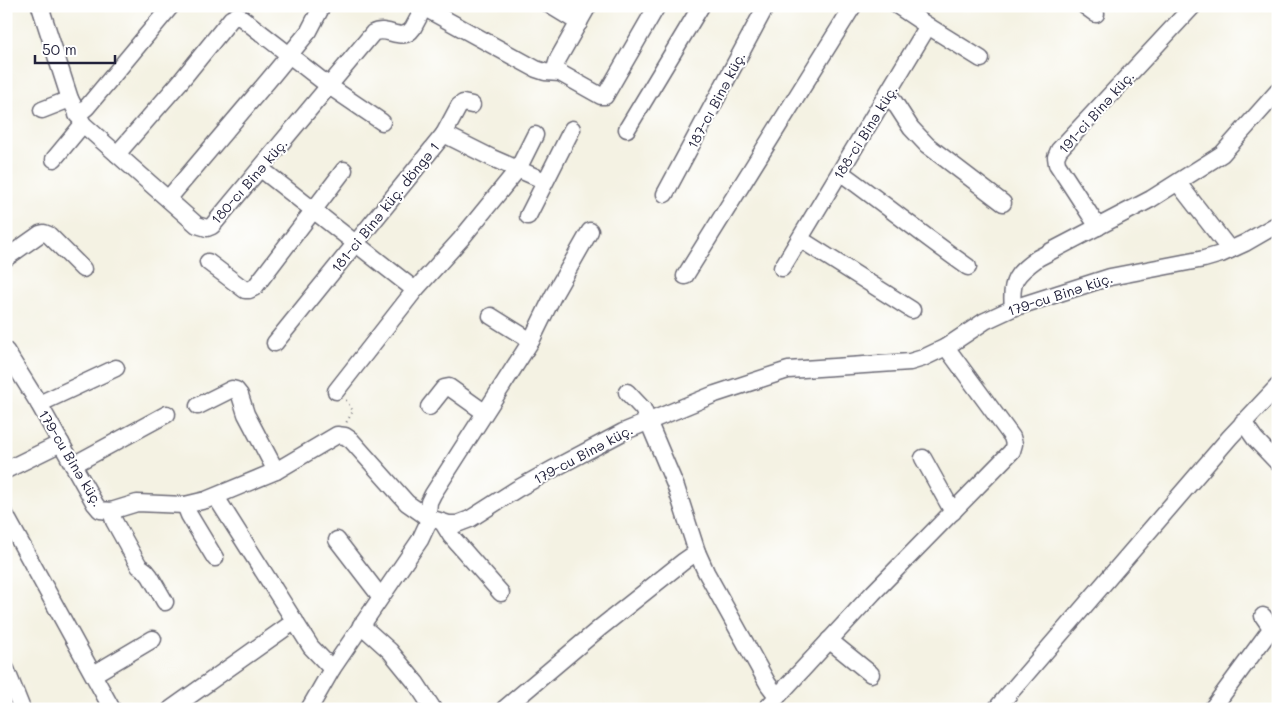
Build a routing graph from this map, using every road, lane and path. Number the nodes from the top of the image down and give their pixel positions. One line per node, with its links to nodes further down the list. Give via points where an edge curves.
1 (40, 6): 21 (street, 180-cı Binə küç.)
2 (171, 6): 24 (street)
3 (322, 6): 15 (street)
4 (551, 6): 13 (street)
5 (588, 6): 13 (street)
6 (657, 6): 17 (street, via 605,96 569,76)
7 (701, 6): 27 (street)
8 (766, 6): 38 (street, 187-cı Binə küç.)
9 (853, 6): 54 (street)
10 (898, 6): 14 (street)
11 (1193, 6): 44 (street, 191-ci Binə küç., via 1059,150 1057,164)
12 (423, 7): 17 (street, via 536,69); 18 (street, 180-cı Binə küç., via 413,28 405,35 382,30 373,33)
13 (579, 23): 17 (street)
14 (928, 26): 16 (street); 20 (street, 188-ci Binə küç.)
15 (290, 55): 18 (street); 30 (street, via 242,17 234,16); 39 (street)
16 (981, 59)
17 (554, 72)
18 (329, 86): 25 (street); 32 (street, 180-cı Binə küç.)
19 (1278, 91): 37 (street, via 1222,154)
20 (889, 94): 35 (street, 188-ci Binə küç.); 40 (street, via 904,120 922,141)
21 (70, 99): 23 (street); 24 (street, 180-cı Binə küç.)
22 (472, 105): 28 (street, via 463,103 459,106)
23 (42, 110)
24 (80, 119): 30 (street, 180-cı Binə küç.); 31 (street)
25 (382, 122)
26 (572, 128): 36 (street)
27 (626, 129)
28 (444, 134): 33 (street, 181-ci Binə küç. döngə 1); 47 (street, 181-ci Binə küç. döngə 1)
29 (535, 135): 33 (street)
30 (117, 154): 39 (street, 180-cı Binə küç.)
31 (54, 159)
32 (261, 169): 39 (street, 180-cı Binə küç., via 207,228 197,225); 41 (street)
33 (518, 169): 36 (street, 181-ci Binə küç. döngə 1); 55 (street)
34 (344, 170): 41 (street)
35 (840, 172): 46 (street, 188-ci Binə küç.); 51 (street)
36 (545, 181): 42 (street)
37 (1178, 183): 44 (street); 48 (street)
38 (665, 194)
39 (168, 199)
40 (1003, 203)
41 (313, 210): 47 (street); 50 (street, via 249,290)
42 (528, 216)
43 (1278, 224): 48 (street, 179-cu Binə küç.)
44 (1098, 227): 56 (street, via 1028,265 1013,284)
45 (590, 231): 59 (street)
46 (800, 239): 52 (street, 188-ci Binə küç.); 57 (street)
47 (355, 244): 55 (street); 60 (street, 181-ci Binə küç. döngə 1)
48 (1230, 250): 56 (street, 179-cu Binə küç., via 1110,278)
49 (6, 258): 53 (street, via 44,233)
50 (208, 262)
51 (968, 267)
52 (782, 268)
53 (83, 269)
54 (685, 276)
55 (415, 290): 65 (street)
56 (1013, 308): 61 (street, 179-cu Binə küç.)
57 (912, 310)
58 (490, 316): 59 (street)
59 (530, 341): 70 (street)
60 (275, 343)
61 (946, 346): 72 (street, 179-cu Binə küç., via 923,358 898,364 776,372); 84 (street, via 1014,444 1007,458)
62 (6, 351): 67 (street, 179-cu Binə küç.)
63 (116, 368): 67 (street)
64 (1278, 386): 73 (street)
65 (336, 391): 74 (path, via 347,400 353,411 346,424)
66 (627, 392): 72 (street)
67 (39, 404): 75 (street, 179-cu Binə küç.)
68 (198, 406): 80 (street, via 236,390)
69 (428, 407): 70 (street, via 444,388 449,387)
70 (484, 412): 86 (street, via 433,494)
71 (167, 414): 78 (street)
72 (648, 421): 87 (street, 179-cu Binə küç., via 553,469 470,519 457,524); 89 (street, via 676,487)
73 (1243, 422): 77 (street); 105 (street)
74 (345, 436): 80 (street, 179-cu Binə küç., via 330,438); 86 (street, 179-cu Binə küç., via 407,503)
75 (60, 443): 78 (street, 179-cu Binə küç.); 79 (street)
76 (923, 458): 84 (street)
77 (1278, 463)
78 (73, 464): 83 (street, 179-cu Binə küç., via 95,504 100,510)
79 (6, 470)
80 (276, 471): 81 (street, 179-cu Binə küç.)
81 (216, 497): 82 (street, 179-cu Binə küç.); 94 (street)
82 (186, 505): 83 (street, 179-cu Binə küç., via 137,503); 90 (street)
83 (111, 511): 93 (street, via 139,566 150,576)
84 (953, 512): 98 (street)
85 (6, 516): 101 (street)
86 (427, 517): 87 (street, 179-cu Binə küç.); 92 (street, via 420,540)
87 (443, 523): 91 (street)
88 (337, 540): 92 (street)
89 (697, 552): 103 (street, via 719,597); 111 (street)
90 (215, 558)
91 (501, 593)
92 (380, 596): 96 (street)
93 (166, 602)
94 (295, 621): 100 (street, via 311,647); 104 (street)
95 (1271, 624): 113 (street)
96 (362, 625): 100 (street); 110 (street, via 390,651)
97 (153, 639): 101 (street)
98 (830, 640): 102 (street); 103 (street)
99 (6, 669): 106 (street)
100 (332, 669): 109 (street)
101 (94, 674): 107 (street)
102 (871, 674)
103 (777, 696): 112 (street)
104 (191, 703): 108 (street)
105 (1006, 706)
106 (22, 709)
107 (112, 709)
108 (171, 709)
109 (309, 709)
110 (433, 709)
111 (504, 709)
112 (766, 709)
113 (1212, 709)

